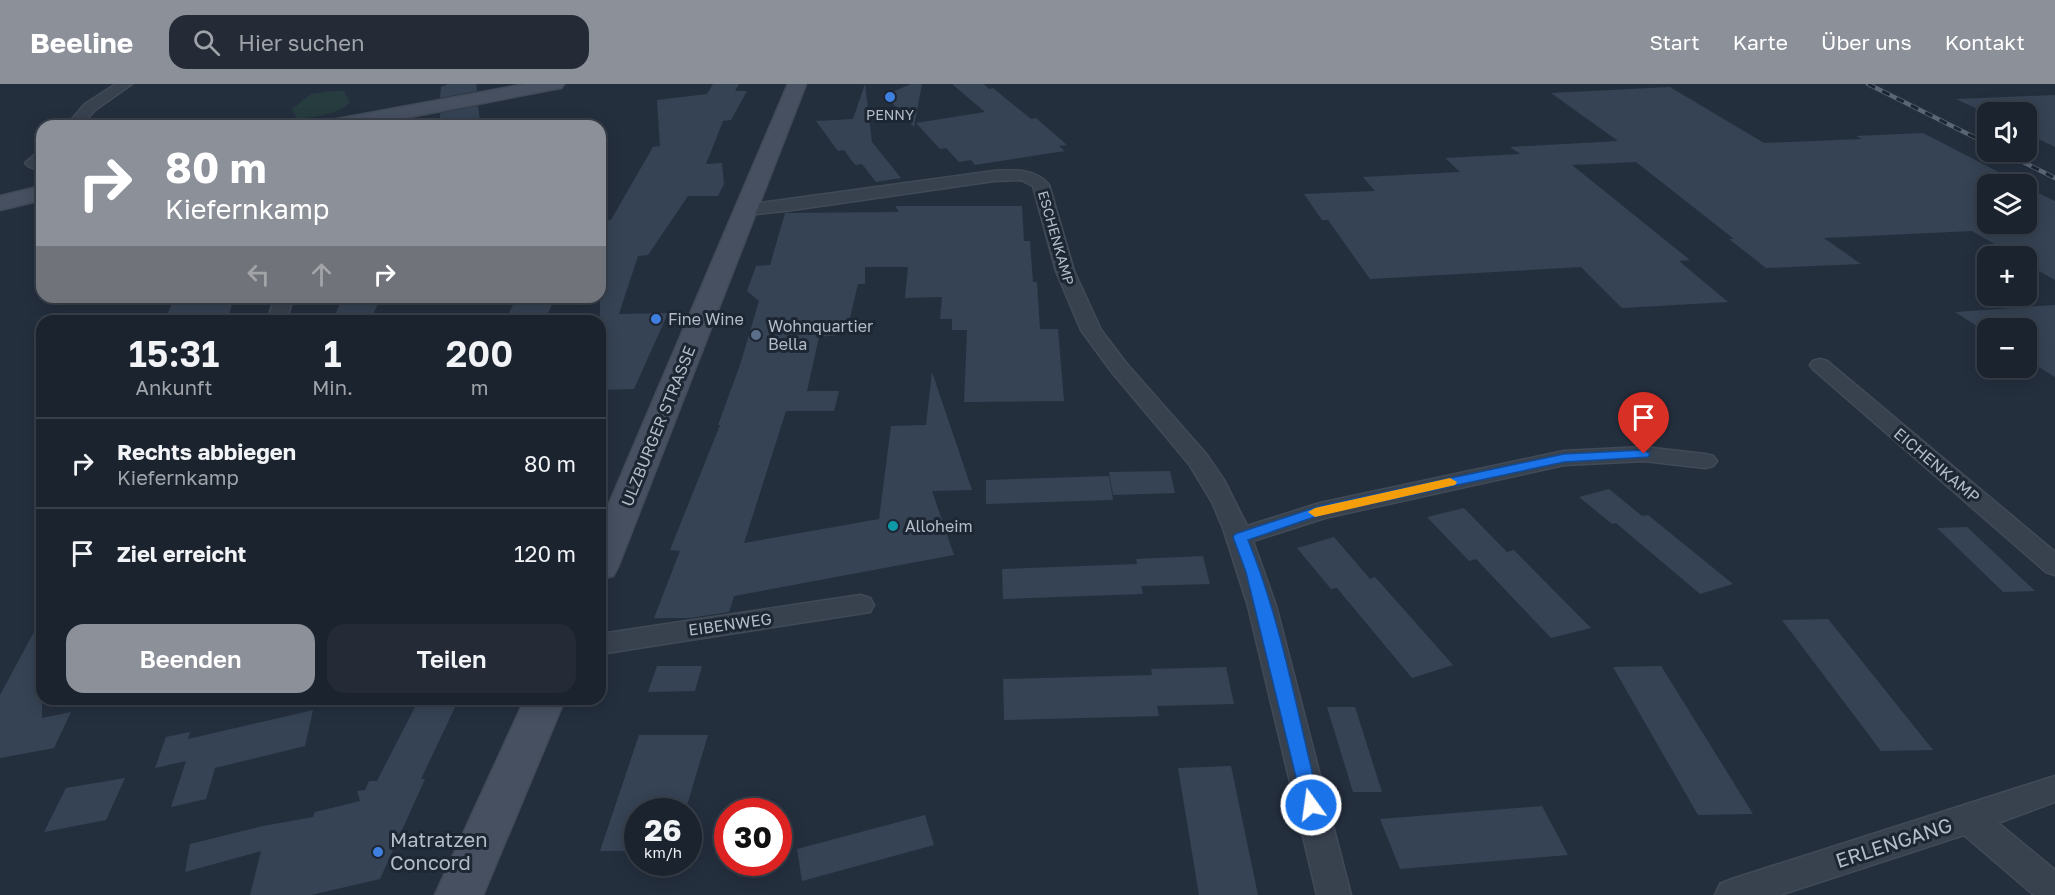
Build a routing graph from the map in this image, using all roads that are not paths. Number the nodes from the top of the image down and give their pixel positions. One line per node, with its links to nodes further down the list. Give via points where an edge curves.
1 (124, 84): 4 (street, via 90,107)
2 (797, 84): 8 (main road, ULZBURGER STRASSE)
3 (547, 85): 5 (main road)
4 (79, 120)
5 (363, 120)
6 (36, 194): 7 (main road)
7 (0, 203)
8 (746, 210): 11 (street, ESCHENKAMP, via 994,176 1015,175 1040,183 1073,298 1103,348 1195,454); 12 (main road, ULZBURGER STRASSE)
9 (1820, 365): 13 (street, EICHENKAMP)
10 (1705, 461): 11 (street, via 1644,454 1564,458 1320,511)
11 (1240, 537): 21 (street, via 1254,572)
12 (606, 552)
13 (2055, 566)
14 (860, 605): 15 (street, EIBENWEG)
15 (606, 643)
16 (541, 705): 20 (main road)
17 (2055, 789): 18 (street, ERLENGANG)
18 (1969, 819): 19 (street); 22 (street, ERLENGANG)
19 (2055, 891)
20 (459, 895)
21 (1334, 895)
22 (1731, 895)

